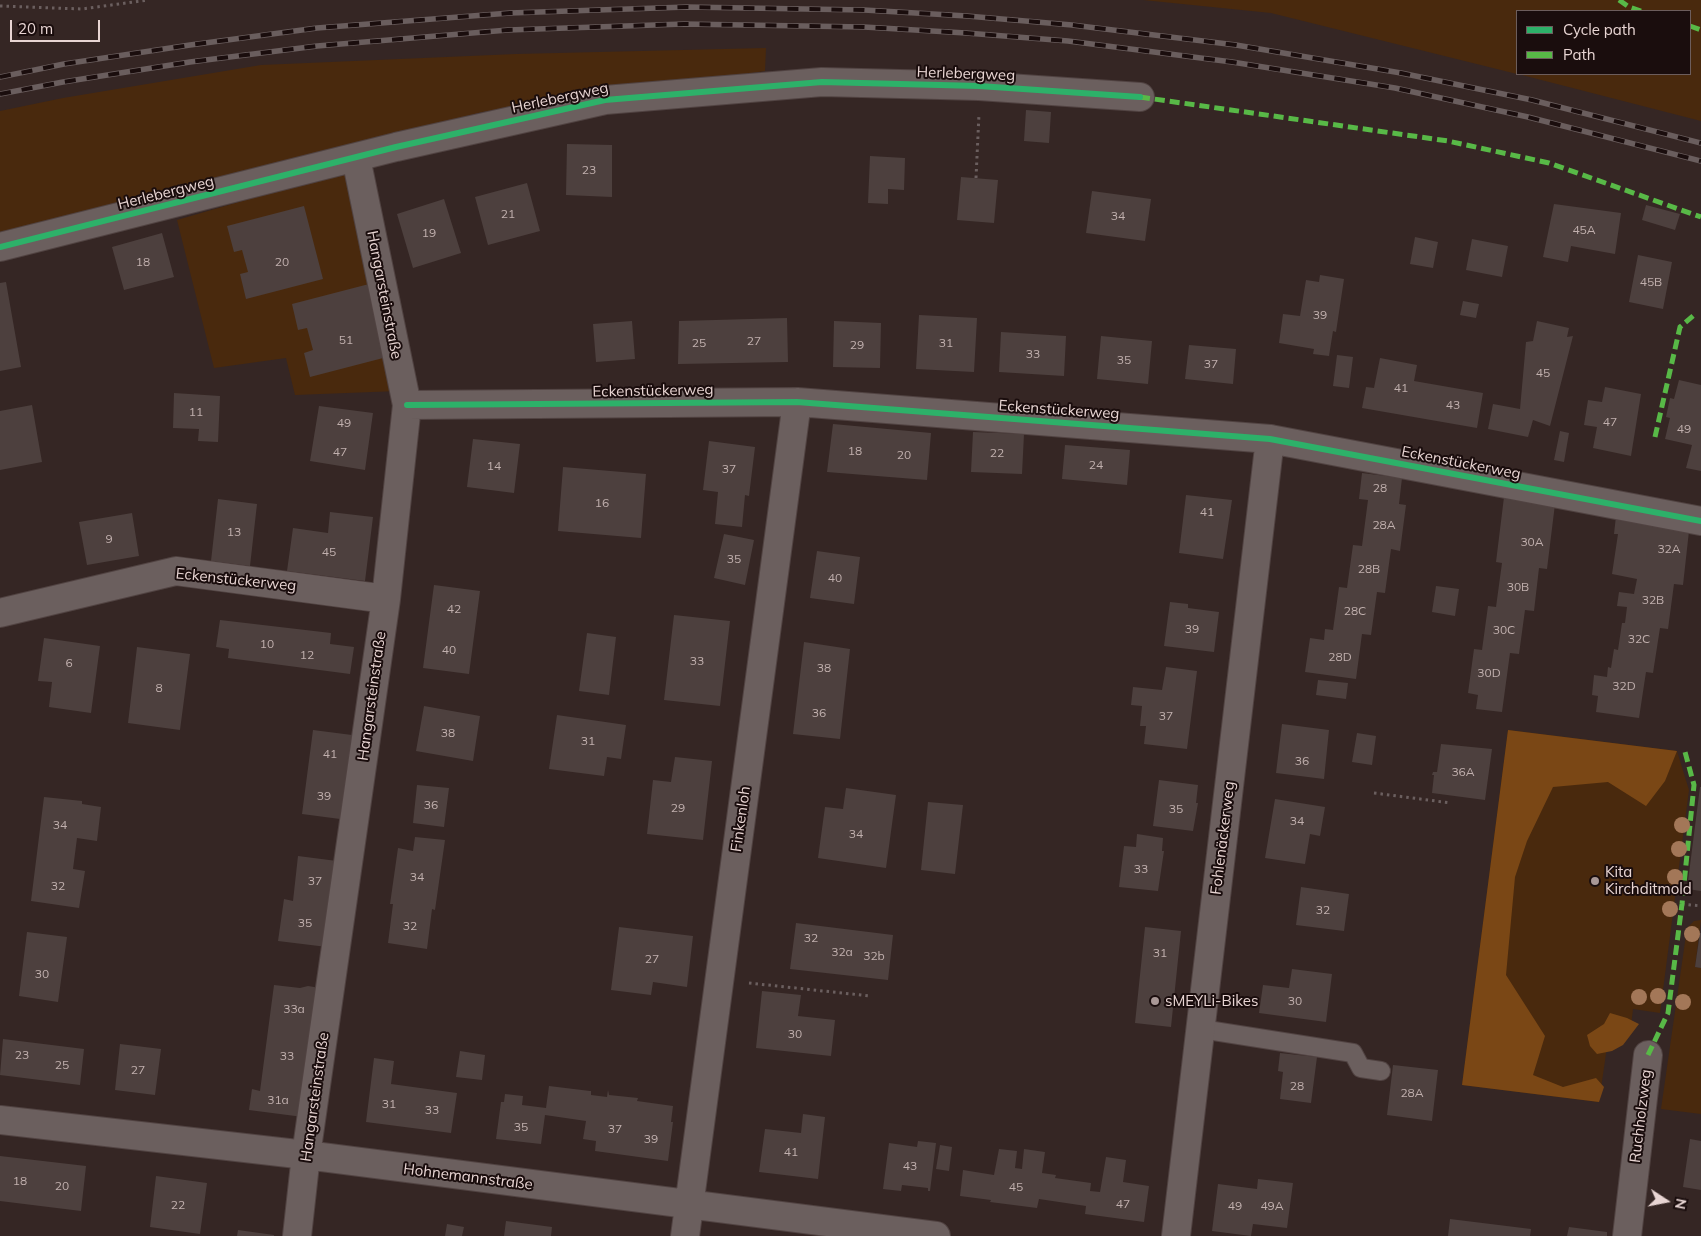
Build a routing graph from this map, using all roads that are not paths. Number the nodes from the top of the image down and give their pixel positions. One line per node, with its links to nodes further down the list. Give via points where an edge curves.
1 (1140, 97): 2 (street, Herlebergweg, via 979,86 822,82 606,100)
2 (356, 158): 3 (street, Herlebergweg); 5 (street, Hangarsteinstraße)
3 (0, 247)
4 (797, 402): 5 (street, Eckenstückerweg); 6 (street, Eckenstückerweg); 15 (street, Finkenloh)
5 (406, 405): 8 (street, Hangarsteinstraße)
6 (1270, 439): 7 (street, Eckenstückerweg); 10 (street, Fohlenäckerweg)
7 (1701, 521)
8 (386, 599): 9 (street, Eckenstückerweg, via 176,571); 14 (street, Hangarsteinstraße)
9 (0, 613)
10 (1201, 1029): 12 (lane, via 1353,1053 1361,1068); 19 (street, Fohlenäckerweg)
11 (1648, 1055): 20 (street, Ruchholzweg)
12 (1381, 1071)
13 (0, 1120): 14 (street, Hohnemannstraße)
14 (306, 1155): 15 (street, Hohnemannstraße); 16 (street, Hangarsteinstraße)
15 (689, 1206): 17 (street, Finkenloh); 18 (street, Hohnemannstraße)
16 (297, 1236)
17 (685, 1236)
18 (936, 1236)
19 (1176, 1236)
20 (1627, 1236)

